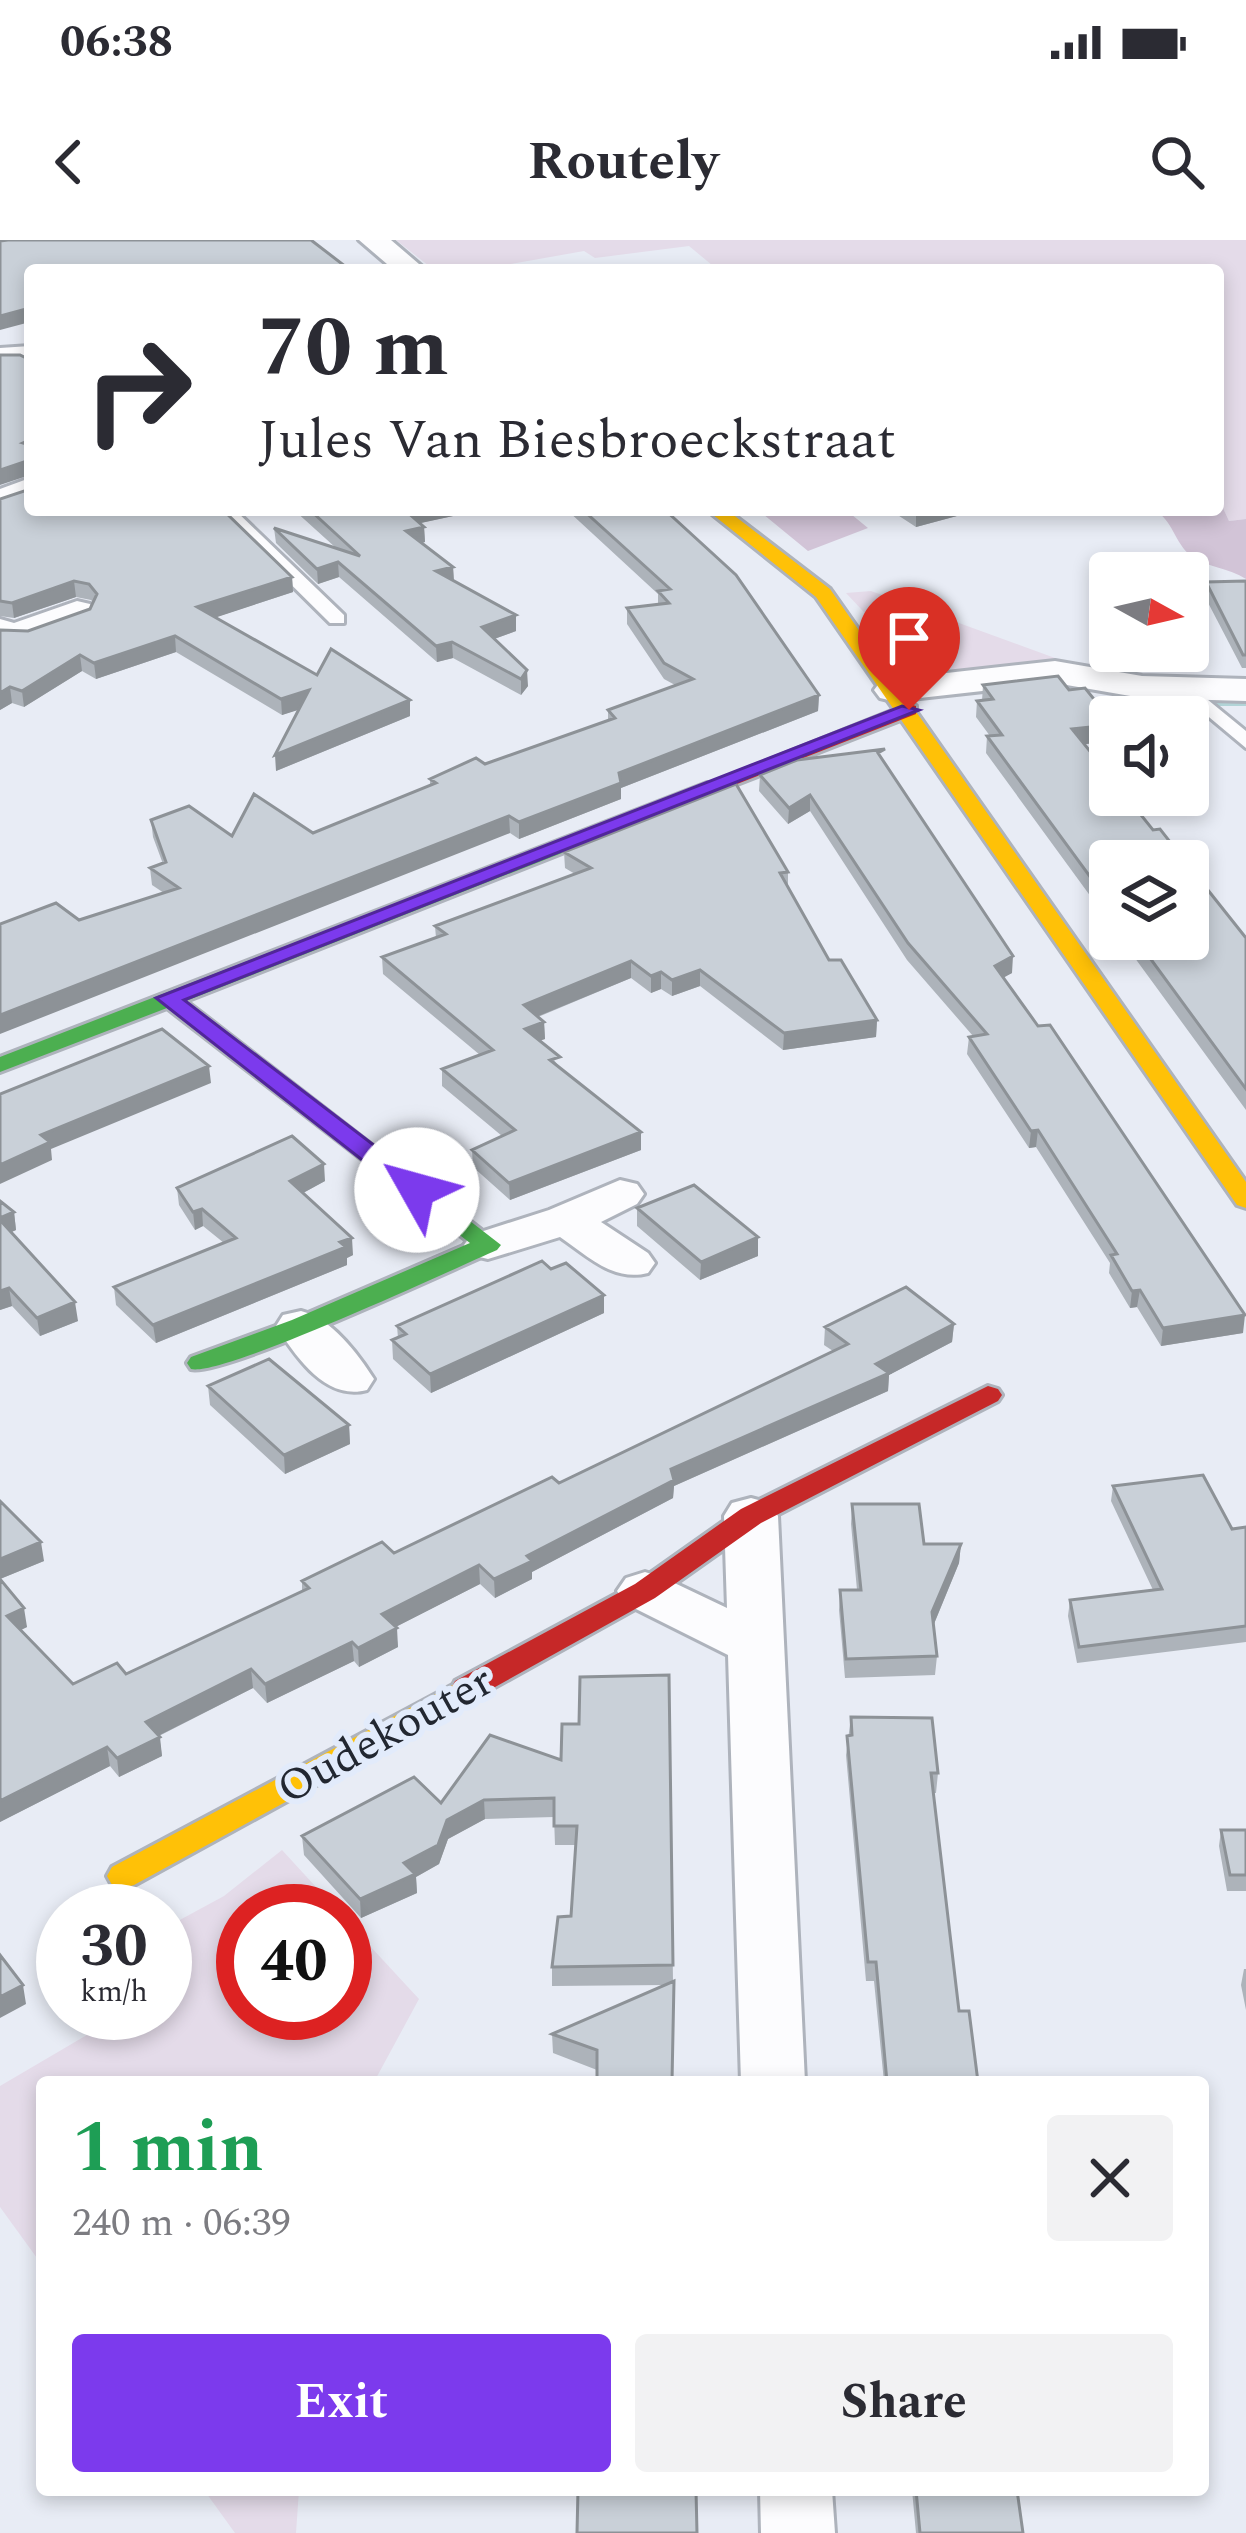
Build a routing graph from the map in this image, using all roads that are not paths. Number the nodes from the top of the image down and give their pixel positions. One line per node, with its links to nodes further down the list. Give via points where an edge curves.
1 (374, 240): 2 (street)
2 (404, 264)
3 (231, 516): 6 (lane)
4 (724, 516): 10 (street, via 823,592)
5 (77, 612): 7 (street, via 15,635)
6 (338, 619)
7 (0, 630)
8 (1186, 688): 9 (street); 10 (street, via 1055,672); 11 (lane)
9 (1246, 690)
10 (901, 700): 12 (street); 15 (street)
11 (1246, 742)
12 (168, 998): 13 (street); 17 (street)
13 (0, 1065)
14 (620, 1194): 16 (street)
15 (1246, 1201)
16 (566, 1220): 17 (street); 18 (street)
17 (488, 1245): 19 (street)
18 (631, 1263)
19 (301, 1327): 20 (street); 21 (street)
20 (200, 1363)
21 (349, 1378)
22 (988, 1395): 23 (street, Oudekouter)
23 (751, 1516): 24 (street, Oudekouter); 25 (street)
24 (645, 1591): 25 (street); 26 (street, Oudekouter)
25 (757, 1646): 27 (street)
26 (123, 1876)
27 (773, 2076)
28 (796, 2496): 29 (street)
29 (798, 2533)

